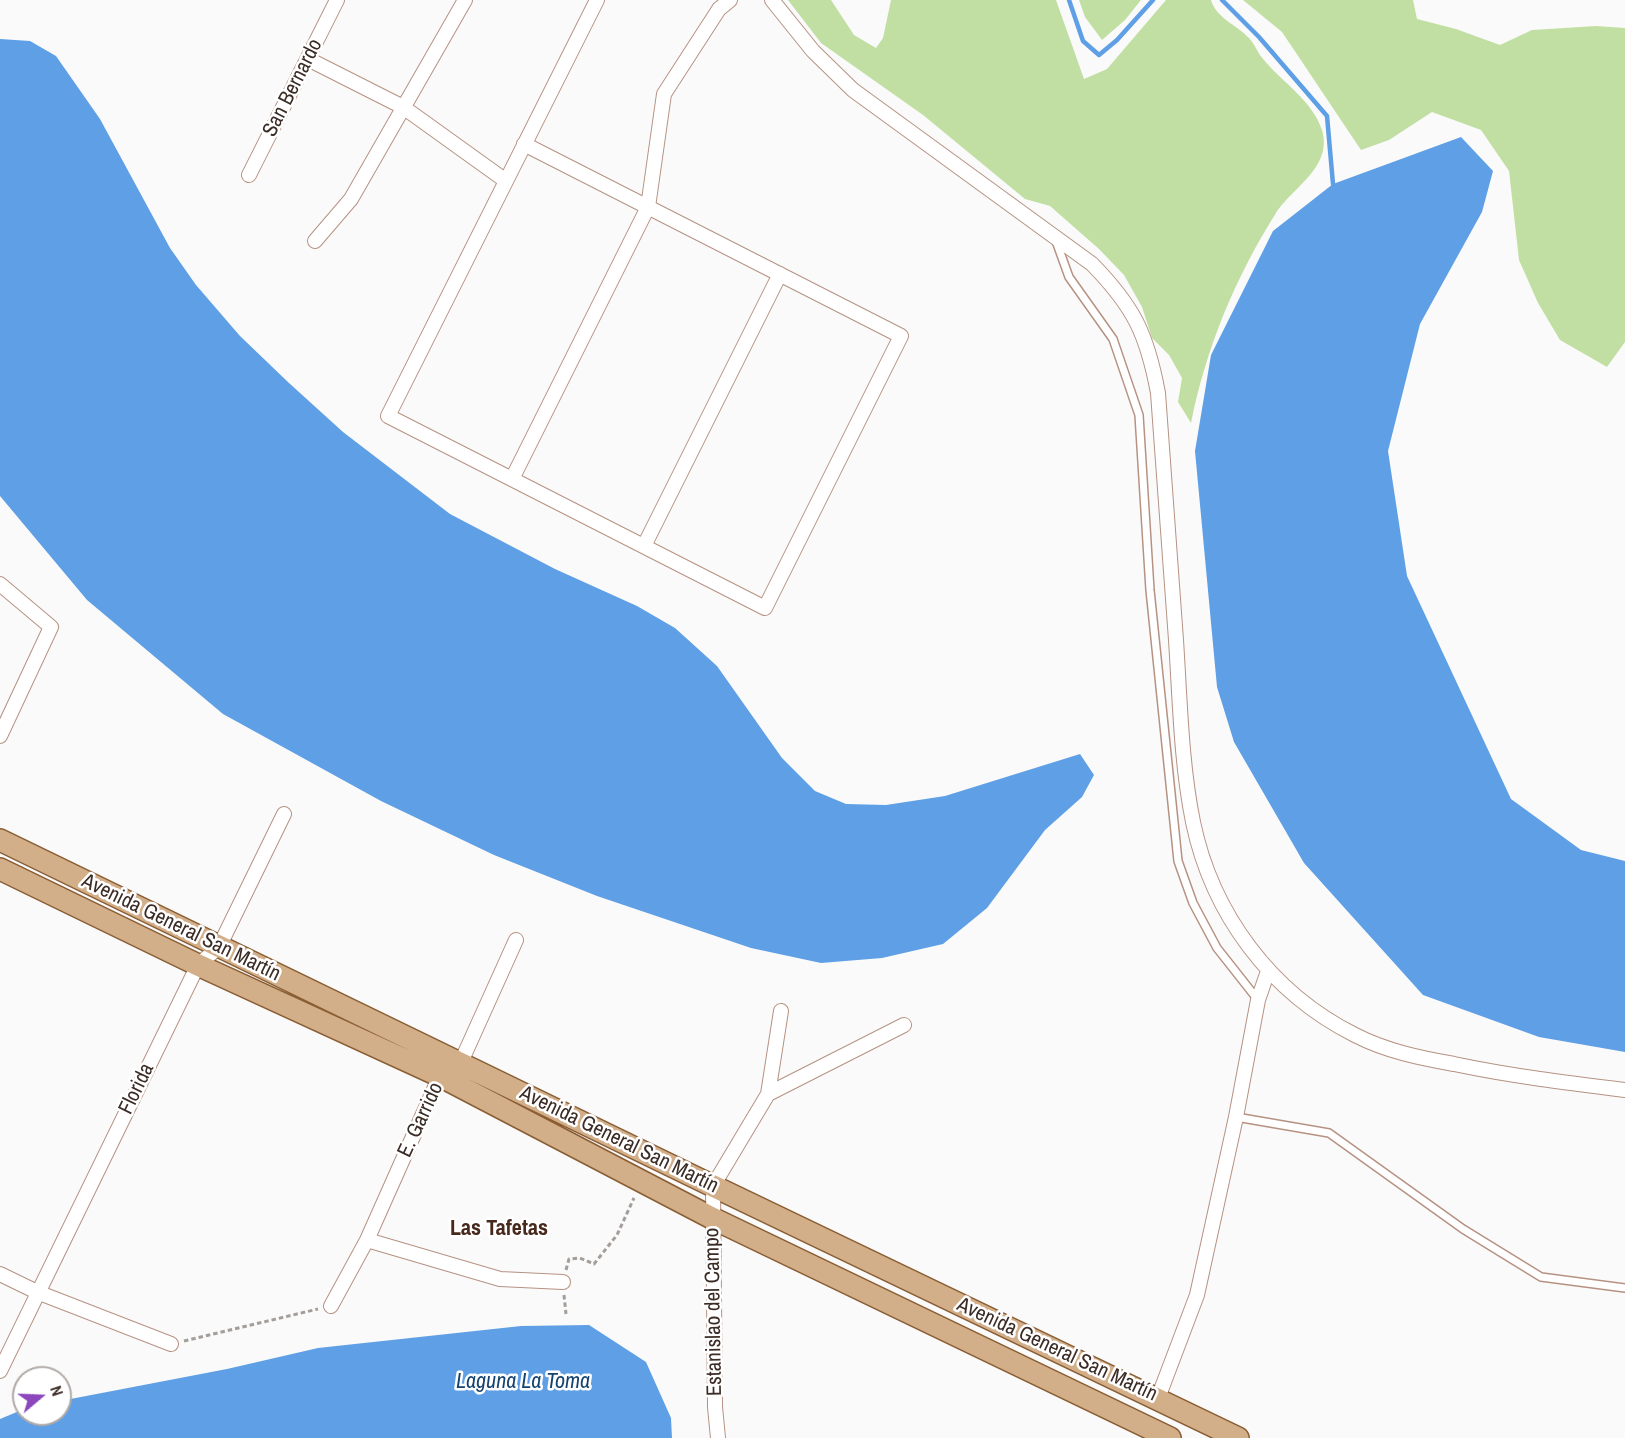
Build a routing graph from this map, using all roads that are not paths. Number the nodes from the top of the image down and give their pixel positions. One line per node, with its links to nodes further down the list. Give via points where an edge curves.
1 (337, 0): 6 (street, San Bernardo)
2 (465, 0): 7 (street)
3 (597, 0): 8 (street)
4 (730, 0): 11 (street, via 719,9 664,94)
5 (772, 0): 12 (street, via 813,51 853,90)
6 (308, 59): 7 (street); 9 (street, San Bernardo)
7 (403, 107): 10 (street); 13 (street, via 351,199)
8 (524, 144): 10 (street); 11 (street)
9 (249, 175)
10 (506, 181): 15 (street, via 388,416)
11 (648, 207): 14 (street); 15 (street)
12 (1054, 237): 25 (street, via 1092,264 1118,291 1138,323 1151,356 1158,393 1184,755 1193,822 1206,868 1225,911); 26 (lane, via 1069,277 1113,339 1139,415 1150,590 1178,861 1193,903 1217,948)
13 (315, 241)
14 (780, 274): 16 (street); 16 (street, via 901,336 765,608)
15 (512, 479): 16 (street)
16 (644, 546)
17 (0, 584): 18 (street, via 51,627)
18 (0, 736)
19 (284, 814): 23 (street, Florida)
20 (0, 840): 23 (main road, Avenida General San Martín)
21 (0, 869): 24 (main road, Avenida General San Martín)
22 (516, 940): 29 (street, E. Garrido)
23 (219, 947): 24 (street, Florida); 29 (main road, Avenida General San Martín)
24 (198, 965): 30 (main road, Avenida General San Martín); 40 (street, Florida)
25 (1268, 970): 26 (street); 31 (street, via 1305,1006 1356,1036 1405,1054 1509,1076)
26 (1257, 1000): 33 (street)
27 (781, 1011): 32 (street, Estanislao del Campo)
28 (904, 1025): 32 (street)
29 (461, 1062): 30 (street, E. Garrido); 34 (main road, Avenida General San Martín)
30 (441, 1076): 35 (main road, Avenida General San Martín); 36 (street, E. Garrido)
31 (1625, 1090)
32 (768, 1094): 34 (street, Estanislao del Campo)
33 (1236, 1117): 39 (lane, via 1329,1133 1463,1229 1541,1277); 44 (street, via 1197,1295)
34 (713, 1186): 35 (street, Estanislao del Campo); 44 (main road, Avenida General San Martín)
35 (712, 1218): 46 (street, Estanislao del Campo); 47 (main road, Avenida General San Martín)
36 (367, 1240): 38 (street, via 500,1279); 41 (street, E. Garrido)
37 (0, 1274): 40 (street)
38 (563, 1282)
39 (1625, 1288)
40 (37, 1292): 42 (street); 43 (street, Florida)
41 (331, 1306)
42 (171, 1344)
43 (0, 1371)
44 (1158, 1398): 45 (main road, Avenida General San Martín)
45 (1230, 1436)
46 (718, 1438)
47 (1170, 1438)

